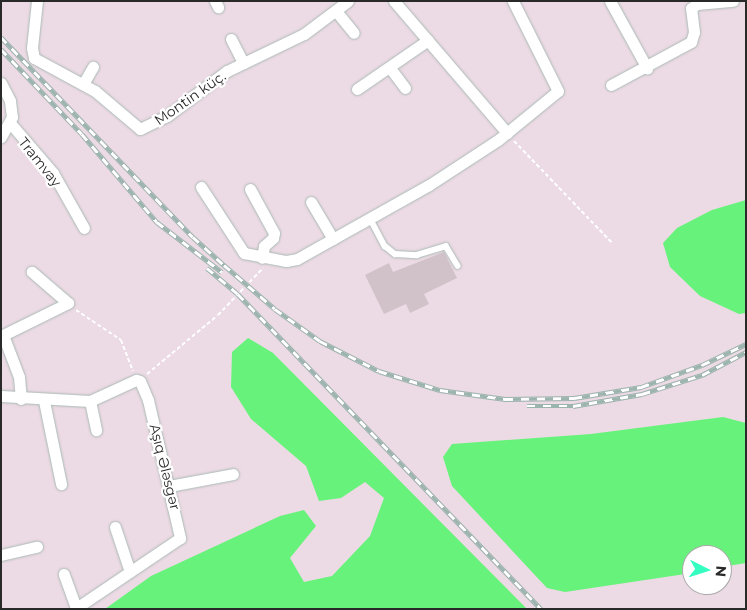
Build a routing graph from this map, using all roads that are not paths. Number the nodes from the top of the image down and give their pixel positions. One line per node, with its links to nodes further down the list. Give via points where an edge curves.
1 (37, 1): 17 (street, Montin küç., via 32,48 34,58)
2 (348, 1): 8 (street, Montin küç.)
3 (394, 1): 11 (street)
4 (513, 1): 22 (street, via 558,91)
5 (610, 1): 15 (street)
6 (733, 1): 7 (street)
7 (689, 4): 15 (street, via 692,42)
8 (336, 12): 9 (street); 12 (street, Montin küç., via 291,42)
9 (354, 33)
10 (231, 39): 12 (street)
11 (428, 40): 14 (street); 22 (street)
12 (243, 63): 17 (street, Montin küç., via 218,76 182,106 146,129 135,127 104,97)
13 (93, 67): 17 (street)
14 (390, 68): 19 (street); 20 (street)
15 (647, 68): 18 (street)
16 (1, 83): 21 (street, Tramvay, via 10,101)
17 (83, 84)
18 (611, 85)
19 (405, 88)
20 (357, 89)
21 (11, 124): 23 (street, Tramvay); 28 (street, Tramvay, via 53,173)
22 (507, 133): 27 (street, via 429,185)
23 (1, 137)
24 (201, 187): 30 (street, via 244,253)
25 (250, 189): 30 (street, via 274,233 264,246)
26 (311, 202): 29 (street)
27 (370, 218): 29 (street); 31 (lane, via 386,246 395,254 417,255 442,245 449,248)
28 (84, 228)
29 (333, 239): 30 (street, via 297,259)
30 (265, 258)
31 (458, 266)
32 (32, 272): 33 (street, via 68,303)
33 (2, 335): 35 (street, via 19,377)
34 (1, 396): 35 (street)
35 (21, 399): 36 (street)
36 (44, 401): 37 (street); 40 (street)
37 (90, 401): 38 (street); 41 (street, Aşıq Ələsgər, via 138,381 148,400)
38 (96, 430)
39 (233, 474): 41 (street)
40 (60, 484)
41 (169, 486): 45 (street, Aşıq Ələsgər, via 180,538)
42 (114, 527): 45 (street)
43 (37, 547): 44 (street)
44 (1, 555)
45 (130, 572): 46 (street, Aşıq Ələsgər, via 79,606 75,605)
46 (64, 574)

